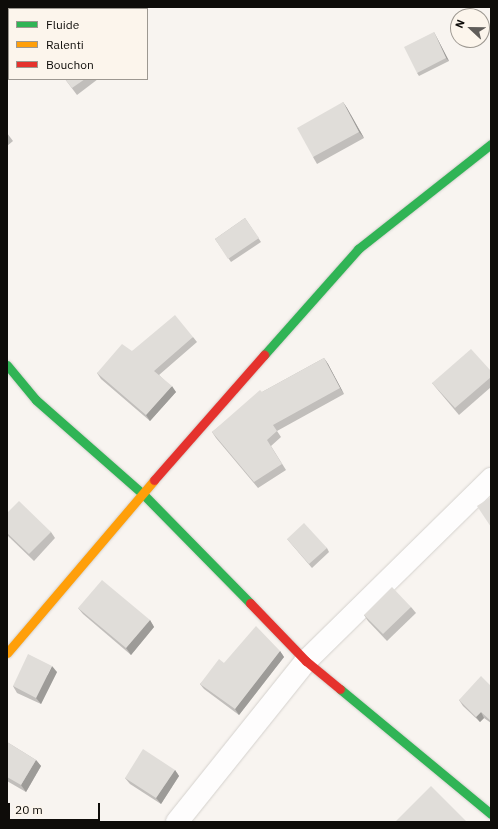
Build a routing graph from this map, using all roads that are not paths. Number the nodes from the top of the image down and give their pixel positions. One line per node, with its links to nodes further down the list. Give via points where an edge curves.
1 (491, 144): 4 (street, via 358,249)
2 (7, 365): 4 (street, via 36,400)
3 (491, 479): 6 (street)
4 (142, 493): 5 (street); 6 (street)
5 (7, 653)
6 (306, 661): 7 (street); 8 (street)
7 (491, 814)
8 (177, 822)

